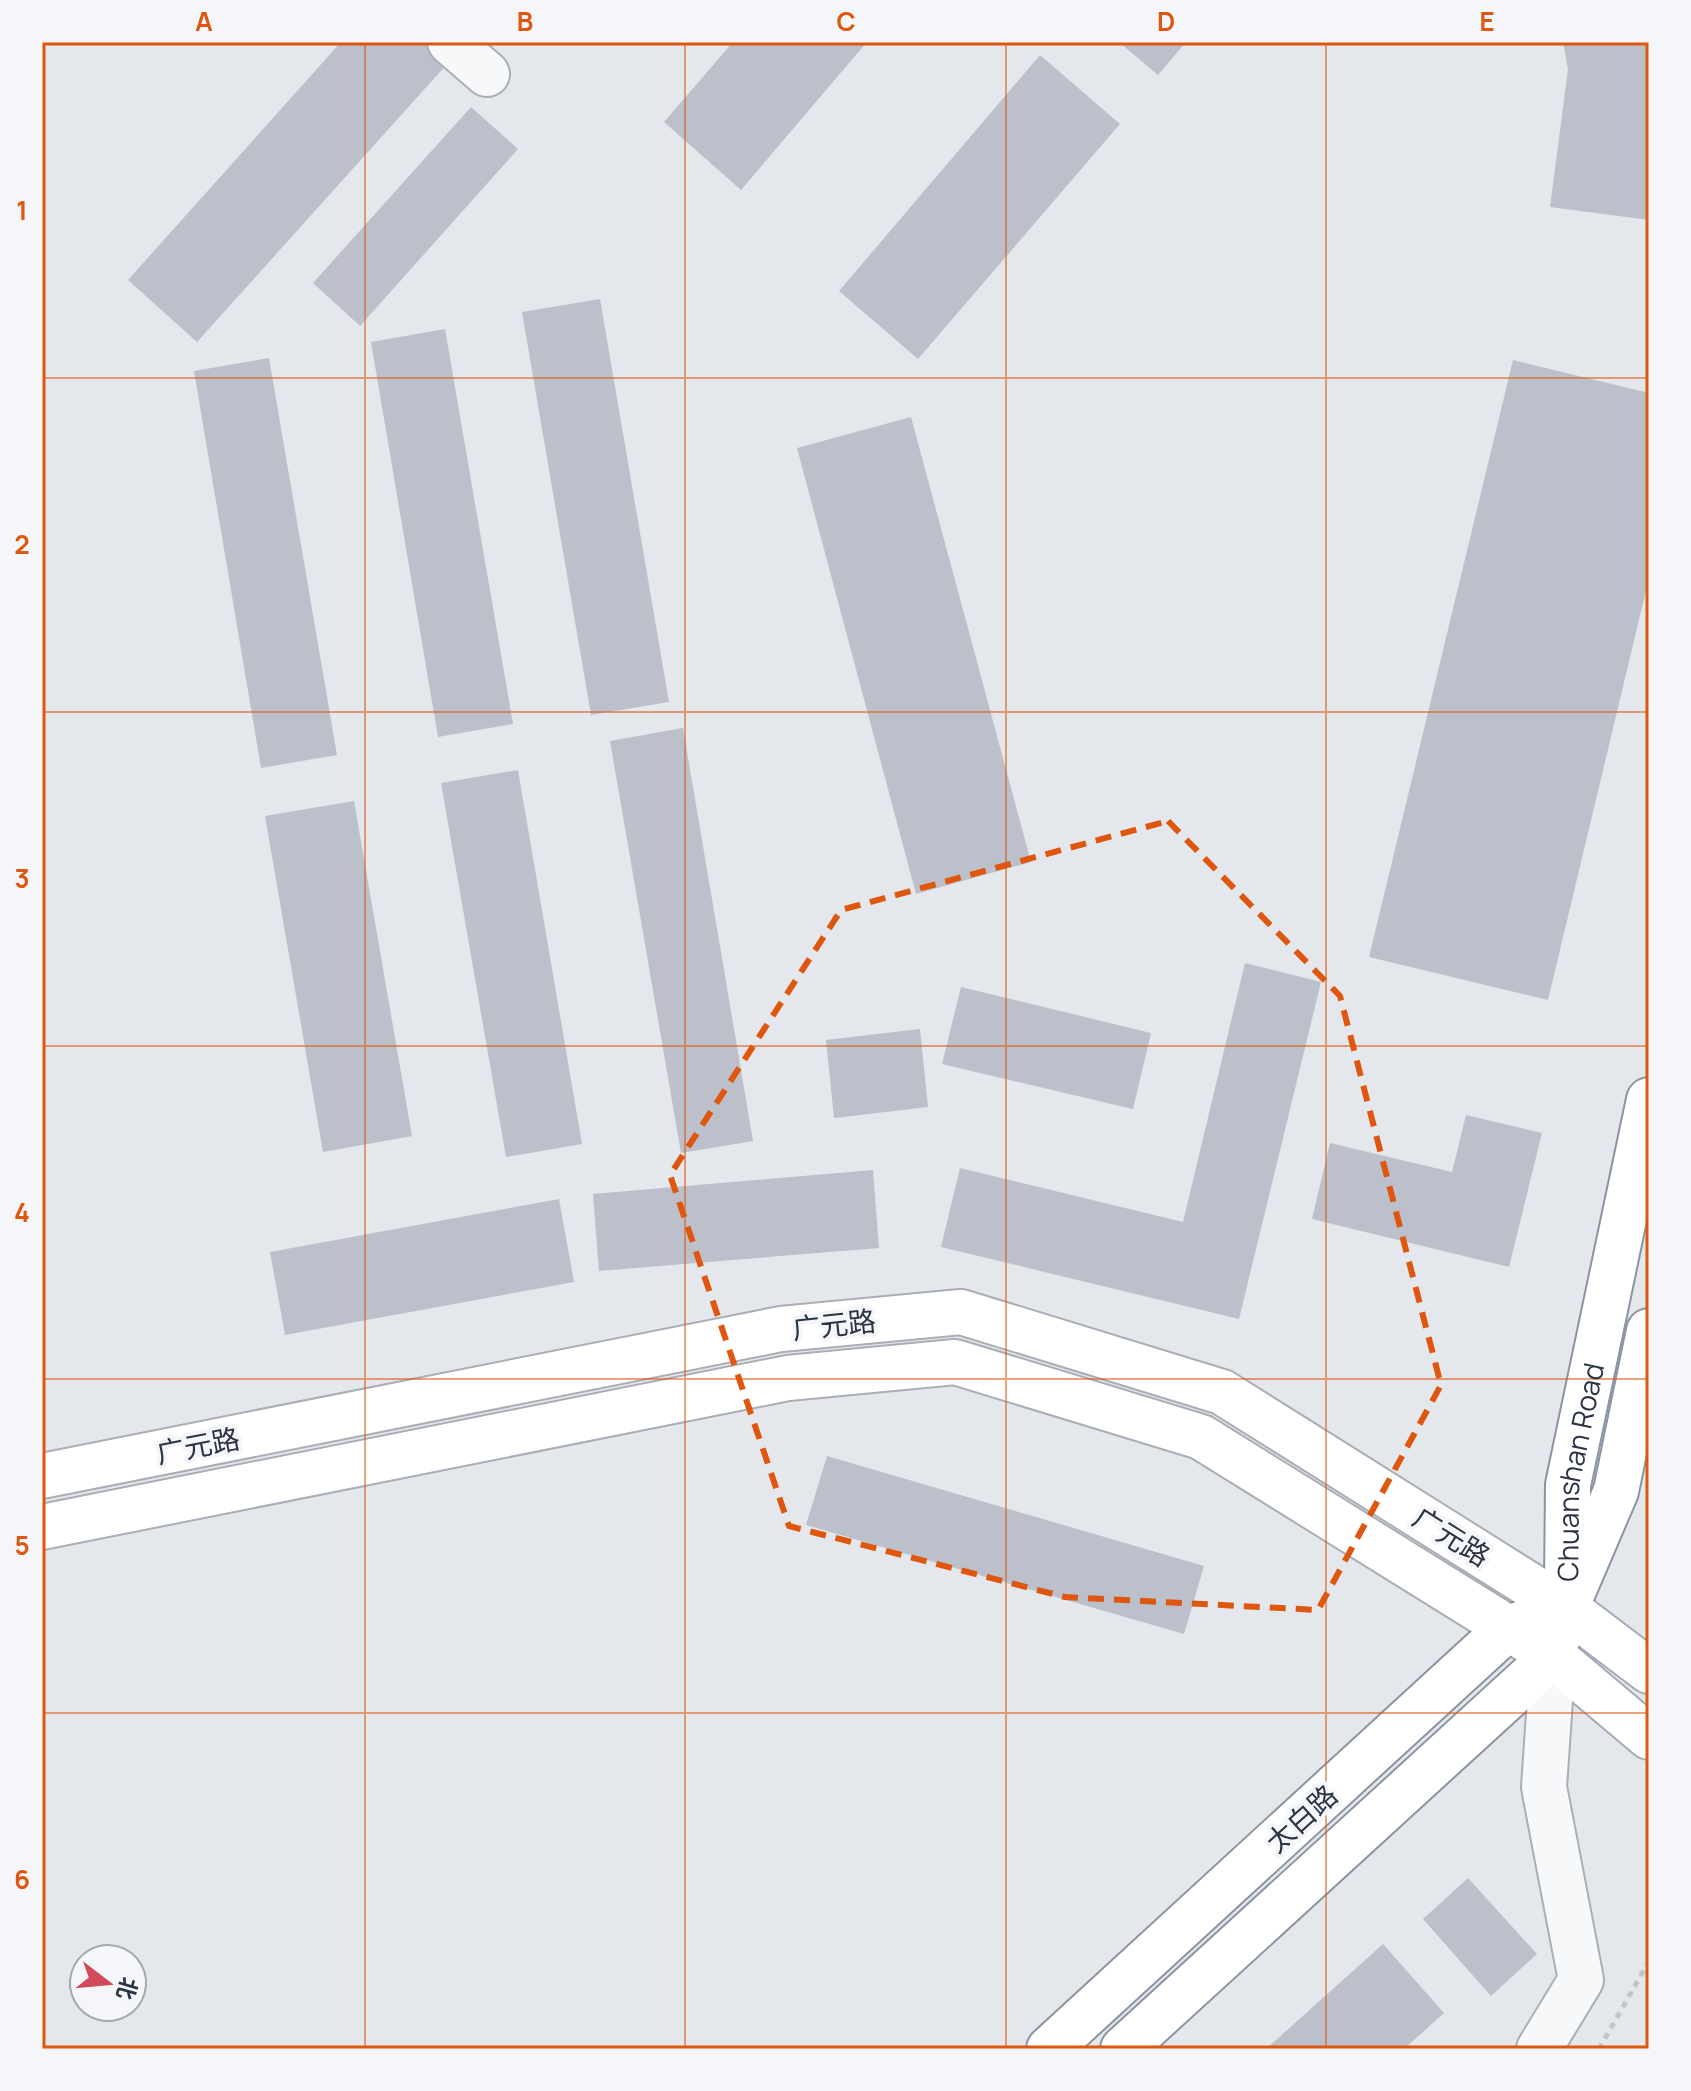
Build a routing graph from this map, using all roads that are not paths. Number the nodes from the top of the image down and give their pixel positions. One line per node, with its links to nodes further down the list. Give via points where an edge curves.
1 (450, 42): 2 (street)
2 (487, 74)
3 (1649, 1100): 7 (main road, Chuanshan Road, via 1568,1485)
4 (1649, 1331): 7 (main road, Chuanshan Road, via 1616,1491)
5 (42, 1476): 7 (main road, 广元路, via 781,1329 961,1312 1222,1392)
6 (42, 1527): 8 (main road, 广元路, via 788,1378 955,1362 1201,1437)
7 (1566, 1608): 8 (main road, 太白路); 9 (main road); 10 (main road, 广元路)
8 (1508, 1628): 9 (main road, 广元路); 12 (main road, 太白路)
9 (1553, 1656): 11 (main road, 广元路); 13 (main road, 太白路); 14 (street, via 1544,1787 1581,1980)
10 (1649, 1671)
11 (1649, 1737)
12 (1049, 2049)
13 (1123, 2049)
14 (1539, 2049)

